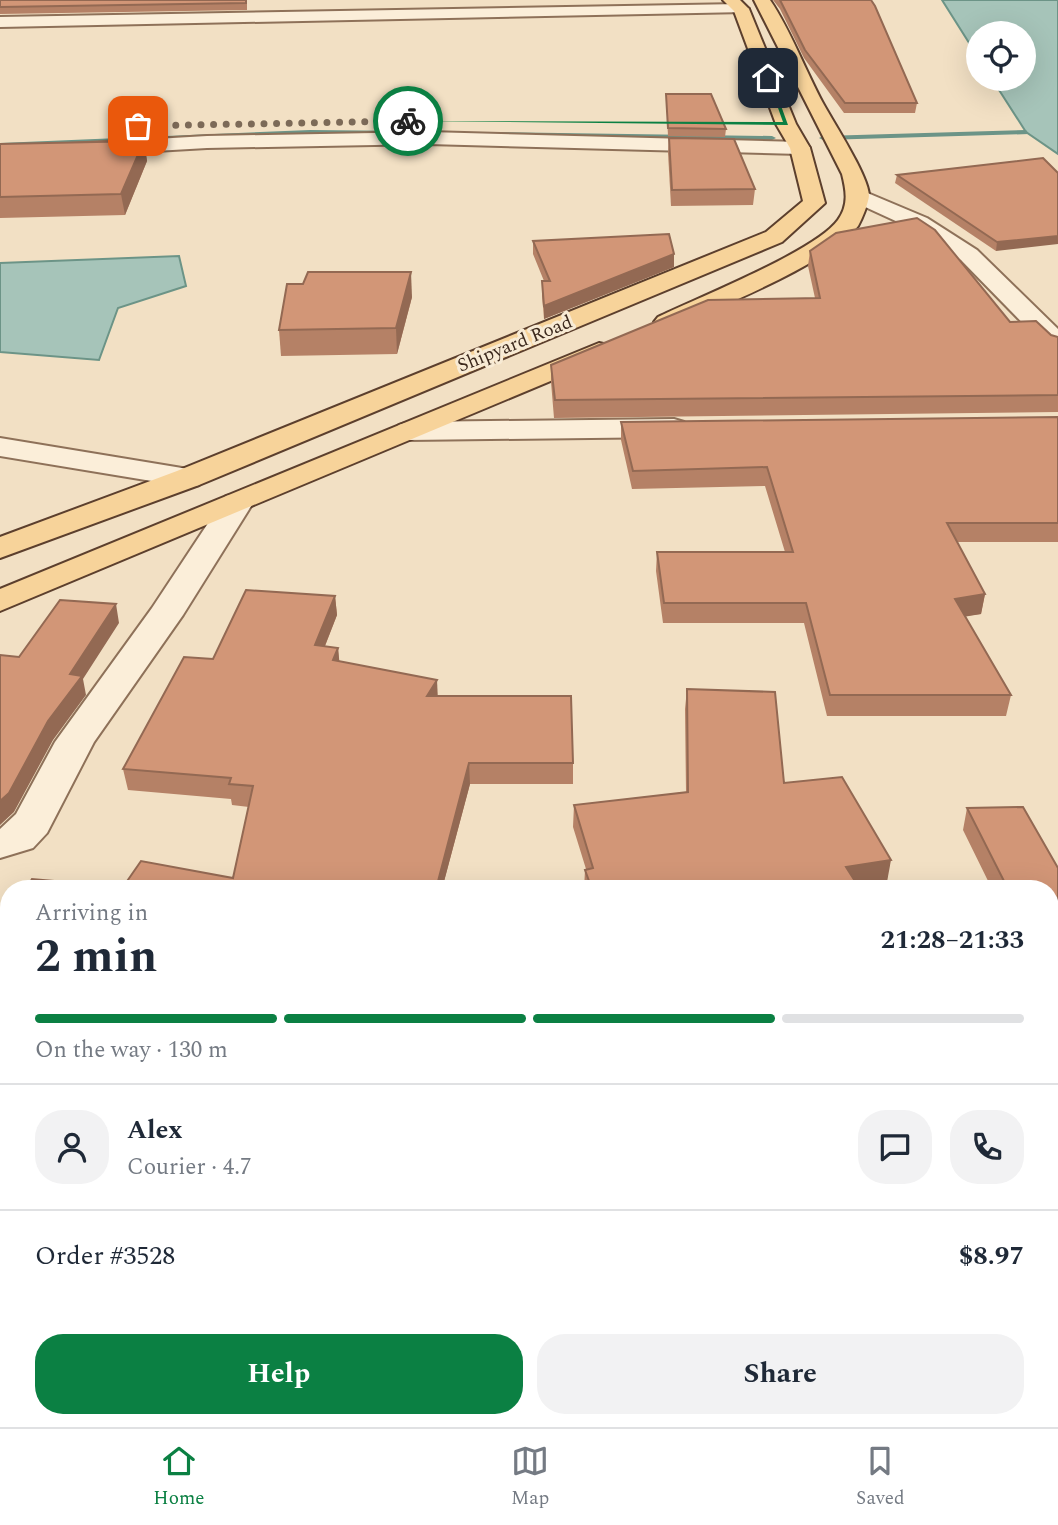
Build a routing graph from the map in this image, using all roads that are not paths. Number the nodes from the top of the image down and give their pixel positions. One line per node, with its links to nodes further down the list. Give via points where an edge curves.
1 (762, 0): 11 (main road)
2 (736, 4): 3 (street); 8 (main road, Shipyard Road)
3 (323, 7): 4 (street)
4 (0, 22)
5 (562, 122): 6 (street)
6 (179, 124)
7 (761, 124): 8 (street)
8 (786, 124): 9 (main road, Shipyard Road)
9 (800, 148): 10 (street, via 428,138 207,142); 16 (main road, Shipyard Road, via 814,203 774,237)
10 (0, 154)
11 (855, 184): 12 (street, via 969,255); 14 (main road, via 849,222 791,263)
12 (1058, 344)
13 (699, 428): 14 (street)
14 (409, 430): 17 (main road)
15 (0, 447): 16 (street)
16 (188, 478): 18 (main road, Shipyard Road)
17 (237, 503): 19 (main road); 20 (street, via 166,613 114,682 56,774 36,816 16,840)
18 (0, 548)
19 (0, 601)
20 (0, 844)

